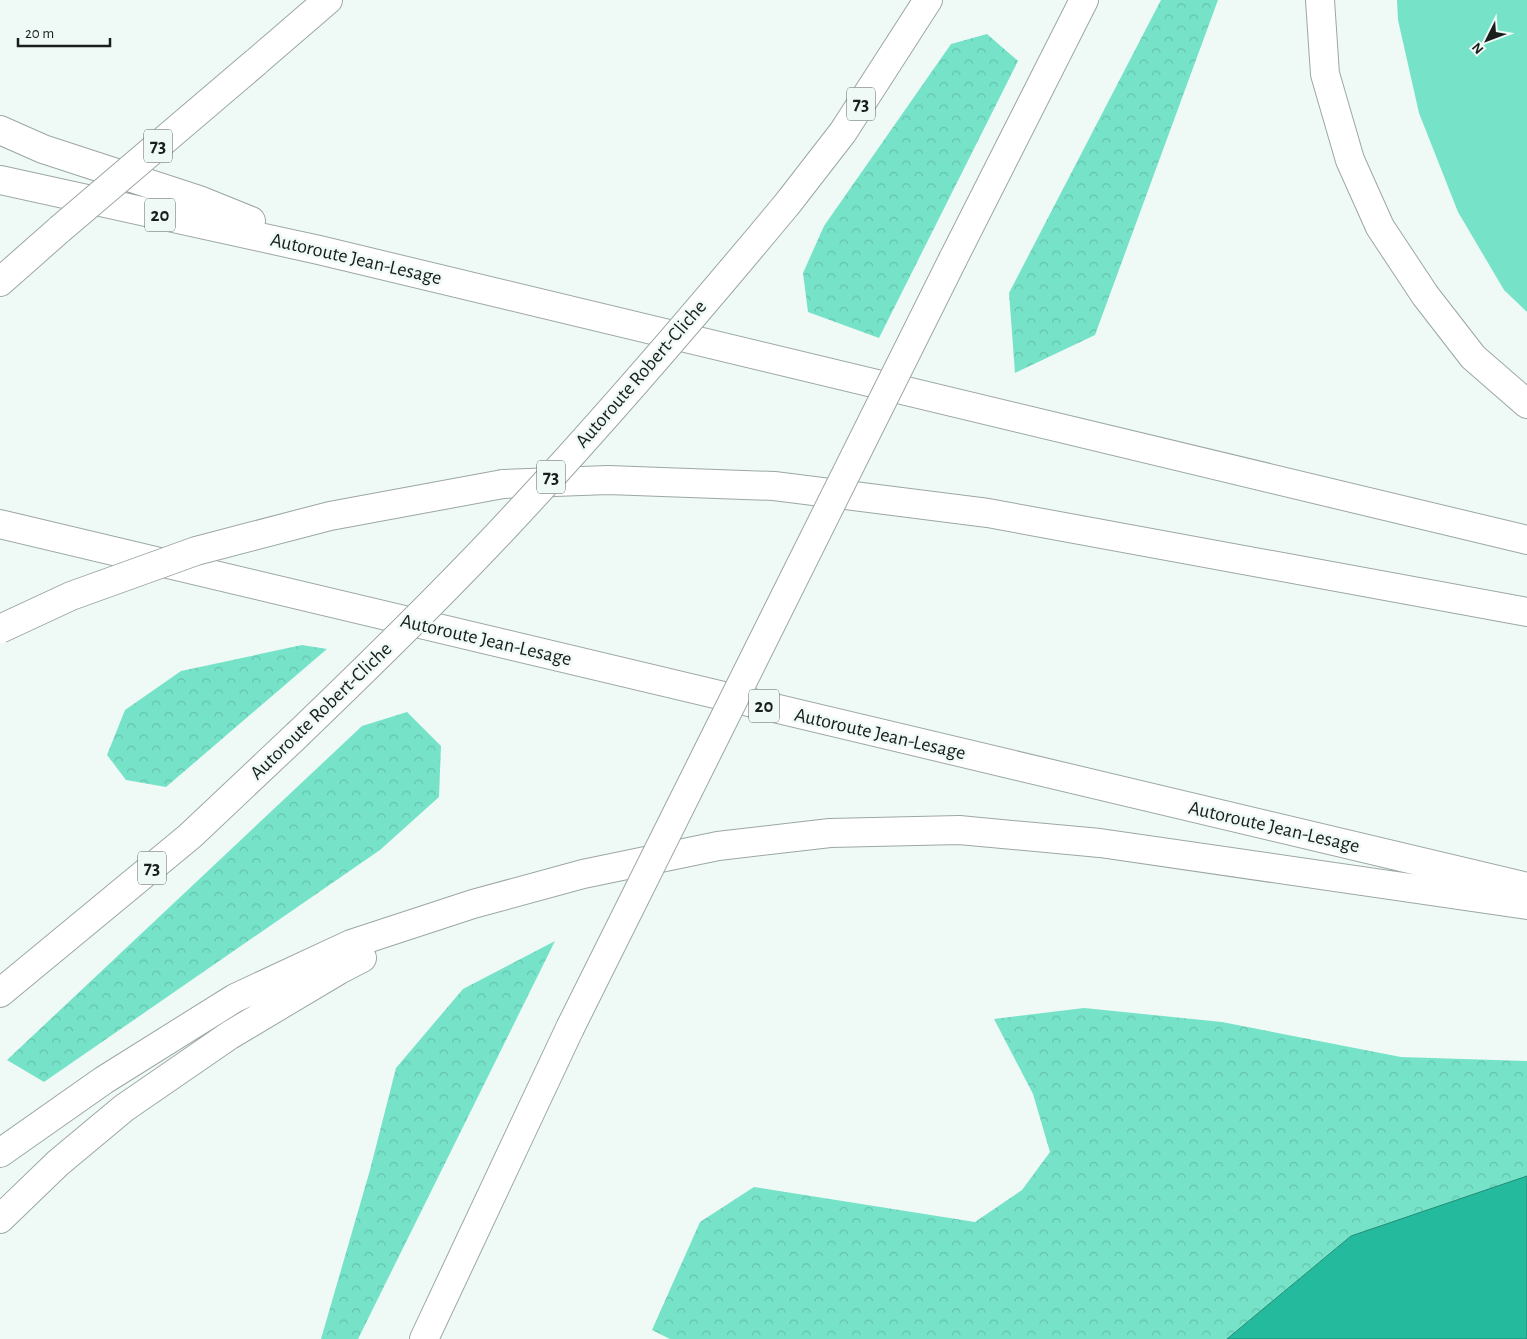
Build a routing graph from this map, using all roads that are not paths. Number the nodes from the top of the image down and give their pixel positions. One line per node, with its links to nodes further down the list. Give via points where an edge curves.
1 (328, 0): 7 (highway, 73, bridge)
2 (928, 0): 19 (highway, Autoroute Robert-Cliche / 73, bridge, via 843,132 788,204 518,514 402,635 190,836)
3 (1084, 0): 20 (highway, bridge)
4 (1320, 0): 11 (highway, via 1325,74 1350,160 1380,227 1425,295 1473,357)
5 (0, 130): 8 (highway, via 43,149 199,200)
6 (0, 180): 8 (highway, Autoroute Jean-Lesage / 20)
7 (60, 229): 9 (highway); 10 (highway, 73)
8 (320, 250): 13 (highway, Autoroute Jean-Lesage / 20)
9 (0, 271)
10 (0, 282)
11 (1527, 404)
12 (0, 524): 16 (highway, Autoroute Jean-Lesage / 20)
13 (1527, 540)
14 (1527, 612): 15 (highway, bridge, via 988,513 774,486 608,480 503,484 330,516 196,550 71,596)
15 (0, 629)
16 (1527, 888)
17 (473, 904): 18 (highway, via 582,874 718,846 830,833 959,830 1100,843); 21 (highway, via 352,944 235,998 104,1080); 22 (highway, via 339,970 230,1035 124,1108 58,1163)
18 (1527, 905)
19 (0, 993)
20 (516, 1140): 23 (highway); 24 (highway)
21 (0, 1152)
22 (0, 1220)
23 (412, 1339)
24 (424, 1339)

